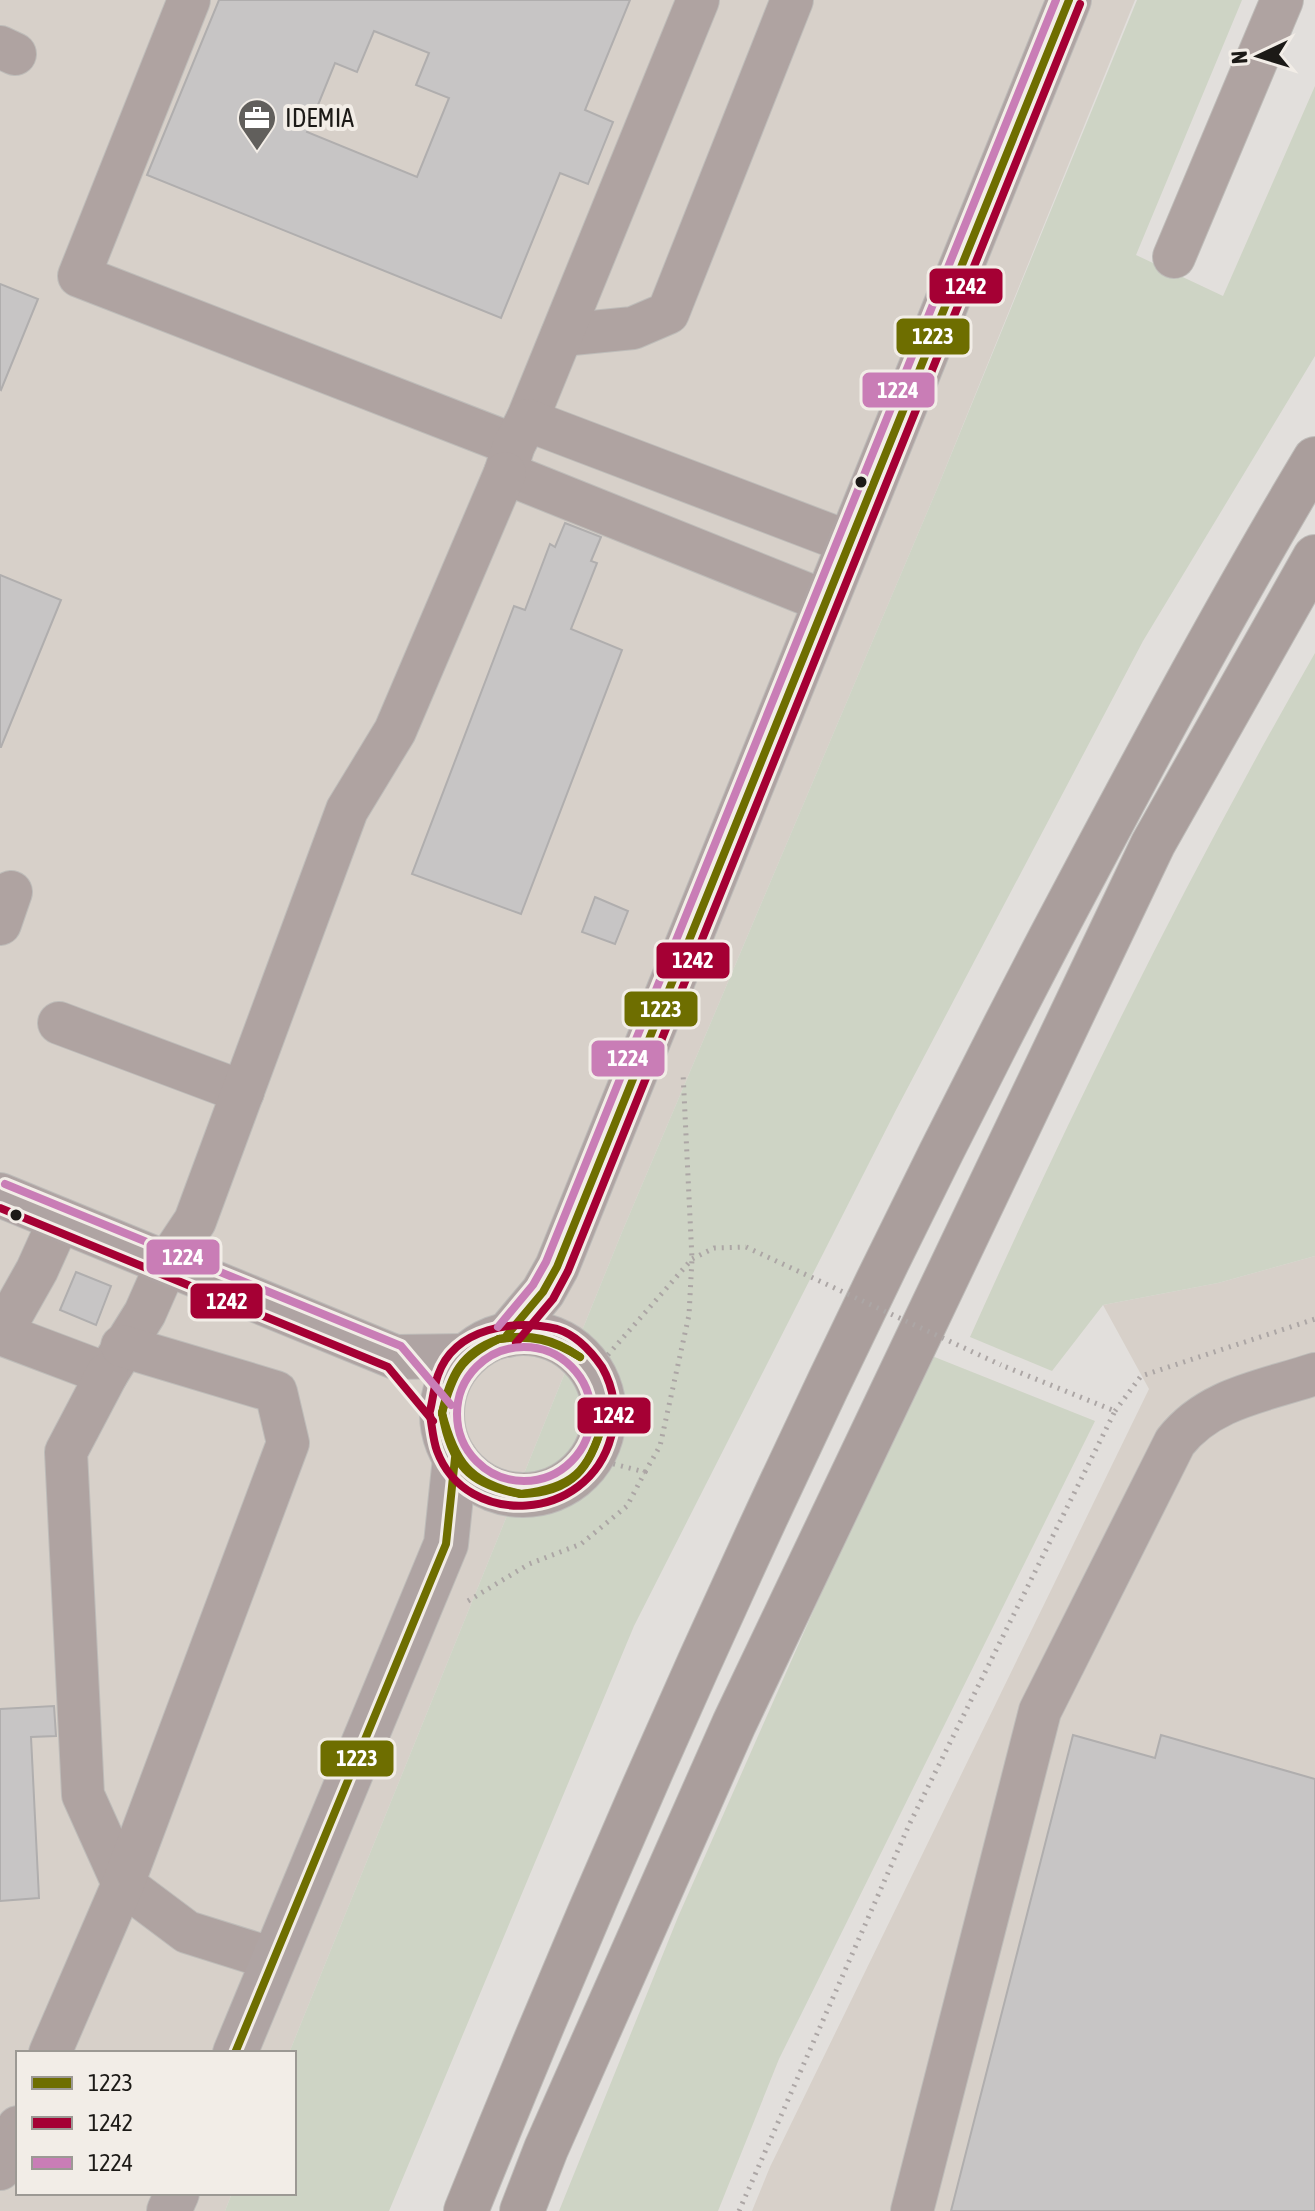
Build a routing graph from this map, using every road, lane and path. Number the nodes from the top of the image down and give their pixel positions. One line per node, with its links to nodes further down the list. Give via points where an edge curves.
1 (189, 0): 8 (lane, via 79,276)
2 (698, 0): 7 (lane)
3 (792, 0): 7 (lane, via 668,313 633,328)
4 (1069, 0): 10 (main road)
5 (1282, 0): 6 (lane)
6 (1174, 257)
7 (562, 335): 8 (lane)
8 (515, 446): 10 (lane); 12 (lane); 15 (lane, via 395,731 347,810)
9 (1315, 459): 43 (highway, via 1242,582 929,1171 670,1731)
10 (848, 542): 12 (main road)
11 (1315, 557): 44 (highway, via 1146,858 740,1710)
12 (824, 601): 20 (main road)
13 (59, 1023): 15 (lane)
14 (682, 1062): 18 (path)
15 (243, 1092): 19 (lane, via 195,1221)
16 (0, 1195): 17 (main road)
17 (60, 1219): 19 (main road); 21 (lane)
18 (692, 1259): 27 (path); 29 (path, bridge, via 714,1248 746,1247 1001,1365); 33 (path, via 689,1315 667,1415 660,1446)
19 (167, 1263): 25 (main road); 26 (lane, via 145,1313)
20 (557, 1267): 23 (main road); 27 (main road, via 561,1320)
21 (12, 1288): 26 (lane, via 1,1334)
22 (1315, 1319): 29 (path, via 1141,1376)
23 (507, 1335): 24 (main road); 27 (main road, via 549,1337)
24 (466, 1356): 25 (main road); 30 (main road, via 449,1382)
25 (395, 1357): 30 (main road)
26 (114, 1360): 37 (lane, via 66,1452 83,1795); 37 (lane, via 276,1392 288,1443)
27 (580, 1360): 32 (main road, via 602,1396 603,1422)
28 (1315, 1374): 46 (lane, via 1220,1404 1192,1420 1175,1442 1040,1711)
29 (1115, 1411): 45 (path, via 909,1825)
30 (442, 1413): 31 (main road)
31 (455, 1458): 34 (main road, via 480,1483); 36 (main road)
32 (590, 1458): 33 (path); 34 (main road, via 558,1487)
33 (645, 1472): 35 (path, via 627,1506)
34 (514, 1495): 36 (main road, via 463,1526)
35 (599, 1529)
36 (446, 1544): 38 (main road)
37 (123, 1884): 38 (lane, via 187,1932); 39 (lane)
38 (273, 1959): 40 (main road)
39 (51, 2051)
40 (236, 2051)
41 (16, 2132): 42 (lane)
42 (0, 2169)
43 (466, 2211)
44 (522, 2211)
45 (739, 2211)
46 (912, 2211)

